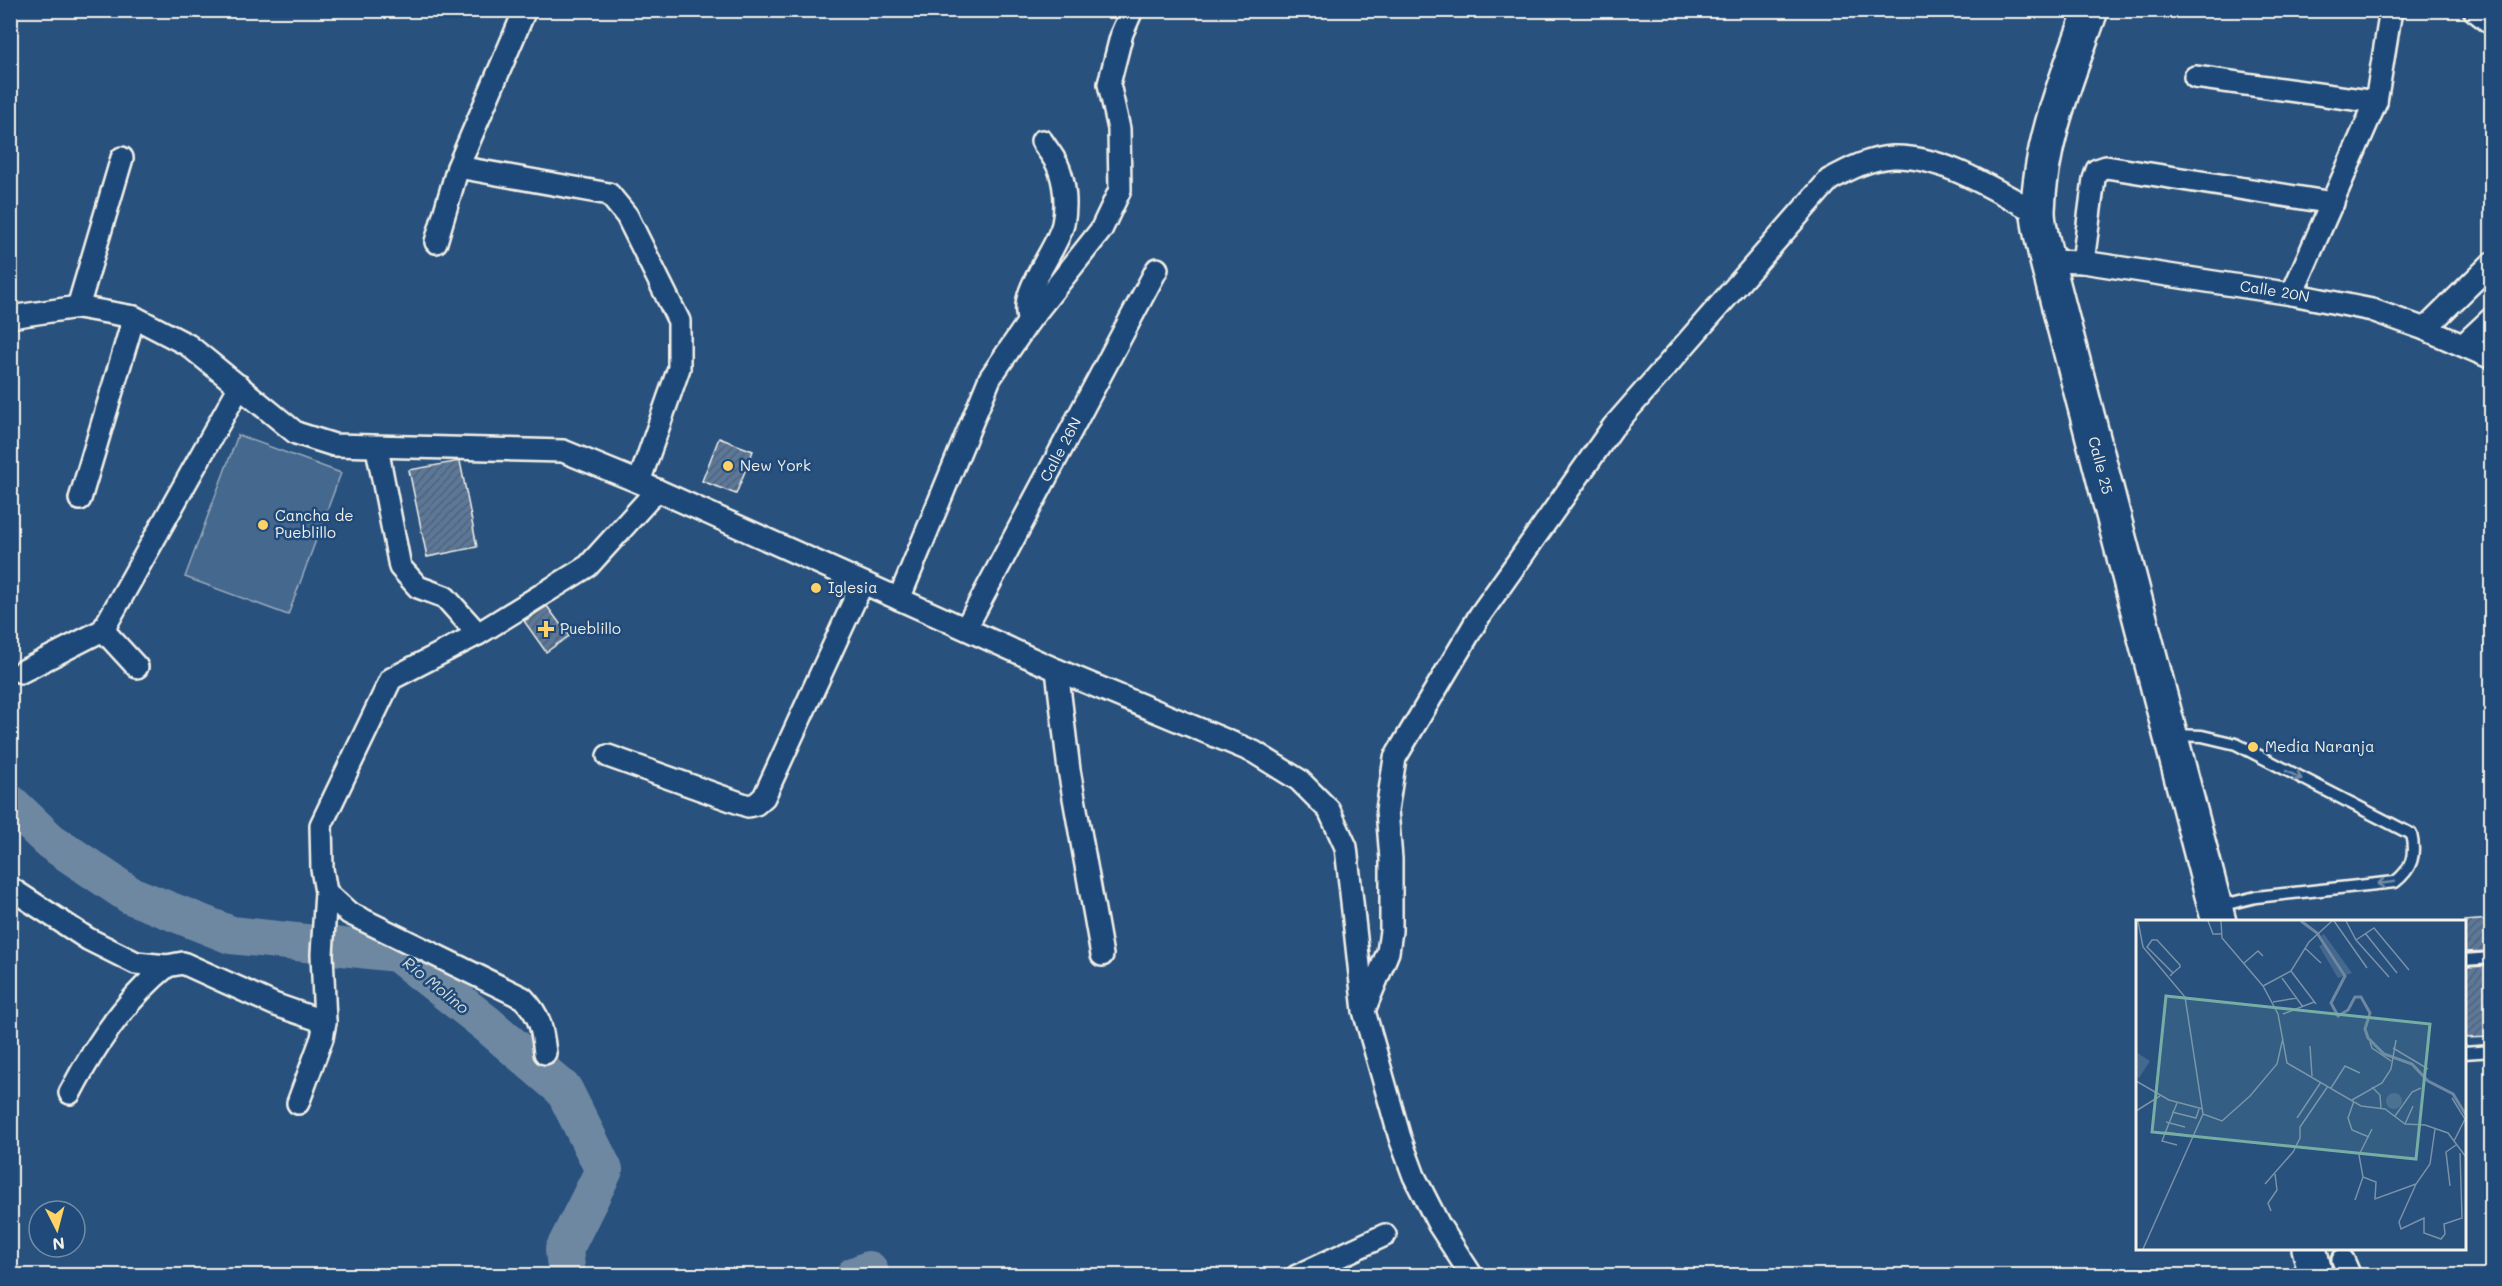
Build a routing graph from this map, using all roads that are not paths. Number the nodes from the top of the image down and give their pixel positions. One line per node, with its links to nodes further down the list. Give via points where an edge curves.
1 (525, 10): 11 (street)
2 (1132, 10): 24 (street, via 1109,84 1119,129 1120,190 1101,230)
3 (2091, 10): 13 (main road, Calle 25, via 2043,157)
4 (2391, 10): 8 (street)
5 (2474, 10): 6 (street)
6 (2492, 24)
7 (2195, 77): 8 (street)
8 (2376, 102): 12 (street)
9 (1042, 141): 24 (street, via 1057,164 1064,190 1064,222 1026,300)
10 (122, 158): 20 (street)
11 (458, 167): 14 (street); 30 (street, via 609,194 627,216 680,321 679,368)
12 (2332, 203): 16 (street, via 2106,167 2097,170 2094,179); 19 (street)
13 (2038, 213): 15 (main road, Calle 25); 49 (street, via 1968,175 1924,161 1893,157 1854,166 1829,180 1613,427 1480,615 1395,758 1387,810 1391,931 1388,952)
14 (436, 242)
15 (2047, 261): 16 (street, Calle 20N); 40 (main road, Calle 25)
16 (2082, 262): 19 (street, Calle 20N)
17 (2492, 262): 25 (street)
18 (1157, 269): 34 (street, Calle 26N)
19 (2292, 294): 25 (street, Calle 20N, via 2372,310)
20 (78, 307): 21 (street); 22 (street)
21 (10, 317)
22 (134, 317): 28 (street, via 188,345); 31 (street)
23 (2492, 318): 26 (street)
24 (1029, 321): 33 (street, via 990,378)
25 (2425, 329): 26 (street, Calle 20N)
26 (2463, 345): 27 (street, Calle 20N)
27 (2492, 358)
28 (240, 386): 29 (street, via 296,433 334,445); 35 (street)
29 (377, 448): 30 (street, via 563,451); 36 (street, via 400,567 418,586 445,597)
30 (648, 486): 32 (street); 36 (street, via 588,566)
31 (80, 499)
32 (862, 584): 33 (street); 41 (street, via 764,797 756,804 748,806)
33 (898, 599): 34 (street)
34 (966, 628): 38 (street)
35 (103, 630): 37 (street); 39 (street)
36 (478, 634): 43 (street, via 391,679 321,825)
37 (137, 667)
38 (1057, 670): 45 (street, via 1069,770); 49 (street, via 1254,752 1299,780 1329,810 1346,847)
39 (21, 672)
40 (2170, 735): 44 (main road, Calle 25); 44 (lane, one-way to 44, via 2202,736 2236,744 2411,834 2412,863 2395,882 2256,897)
41 (608, 756)
42 (10, 888): 48 (street, via 88,939 136,963)
43 (326, 892): 50 (street, via 322,975); 52 (street, via 349,913 523,998 536,1012)
44 (2217, 914)
45 (1102, 955)
46 (2492, 958): 47 (lane)
47 (2466, 960)
48 (167, 966): 50 (street, via 183,963 276,1005); 54 (street, via 116,1020)
49 (1364, 1011): 60 (street, via 1414,1176 1439,1225)
50 (325, 1022): 55 (street)
51 (2492, 1051): 53 (lane)
52 (545, 1053)
53 (2466, 1053)
54 (69, 1093)
55 (298, 1103)
56 (1385, 1235): 59 (street)
57 (2312, 1250): 58 (main road)
58 (2337, 1270)
59 (1297, 1275)
60 (1472, 1275)

